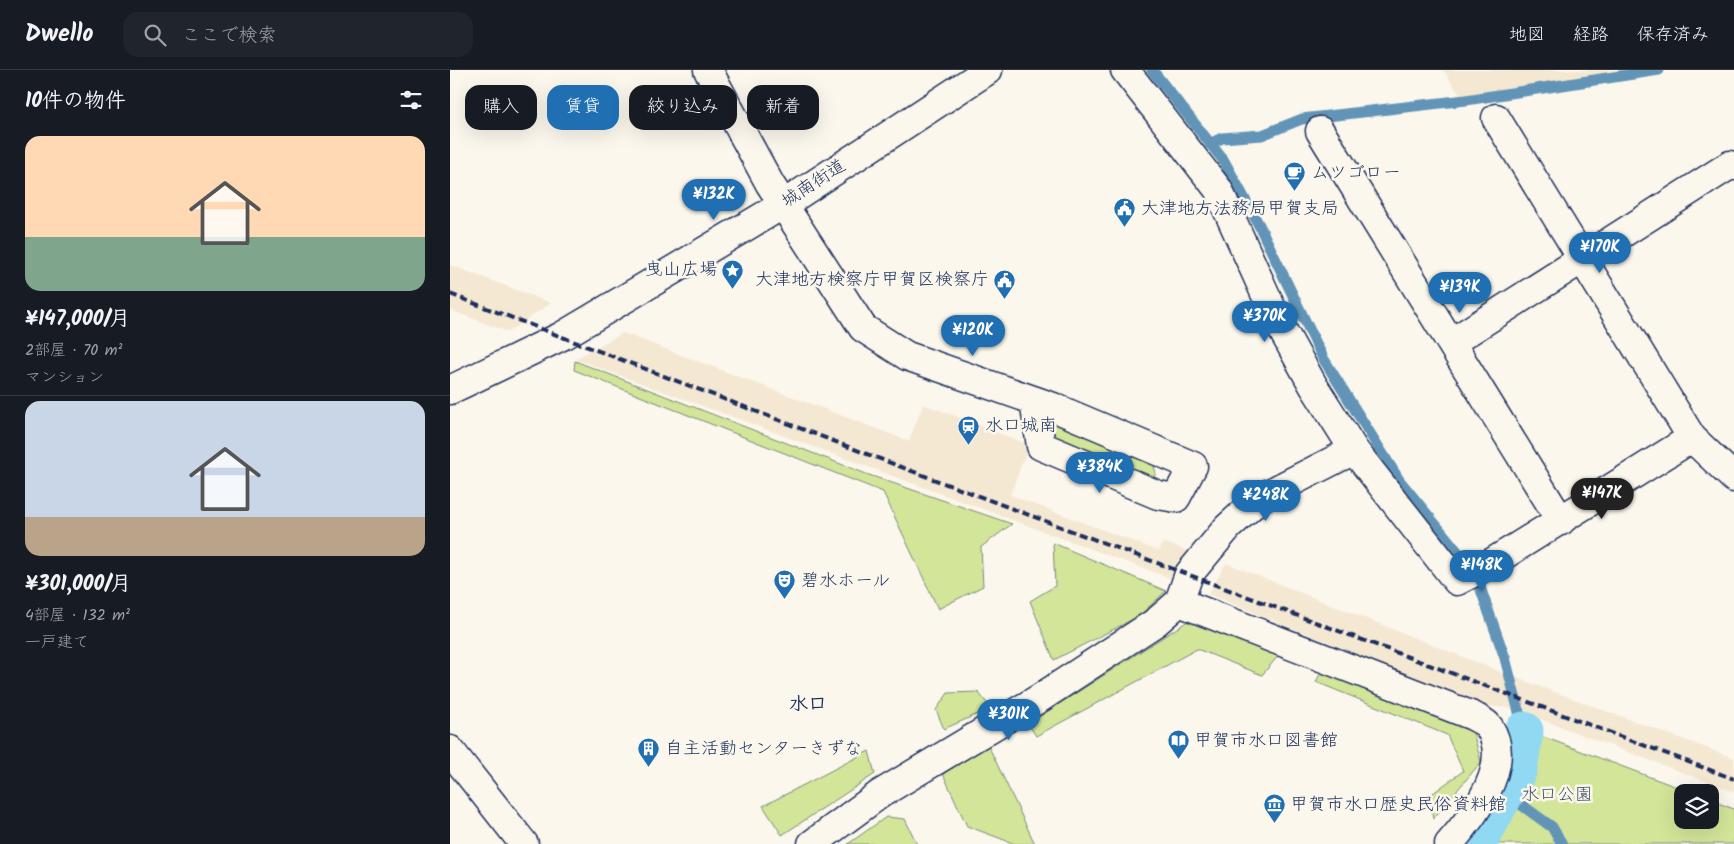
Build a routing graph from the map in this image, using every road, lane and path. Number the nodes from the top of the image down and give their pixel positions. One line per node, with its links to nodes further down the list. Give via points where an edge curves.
1 (708, 70): 7 (street)
2 (988, 70): 7 (street, 城南街道)
3 (1125, 70): 13 (street, via 1218,189 1277,320)
4 (1496, 118): 8 (street)
5 (1320, 131): 9 (street)
6 (1734, 166): 8 (street)
7 (784, 204): 10 (street, 城南街道, via 562,336); 11 (street, via 863,328 907,356)
8 (1583, 259): 9 (street); 12 (street)
9 (1452, 342): 15 (street)
10 (450, 390)
11 (1034, 401): 11 (street, via 1041,446 1158,495 1176,498 1193,466)
12 (1692, 438): 14 (street); 15 (street)
13 (1354, 450): 15 (street, via 1457,581); 16 (street, via 1260,498 1228,527 1189,574)
14 (1730, 464)
15 (1561, 521)
16 (1180, 602): 19 (street, via 1156,622 1040,698 880,794); 20 (street, via 1473,716 1489,726 1496,744 1494,776 1465,826)
17 (450, 750): 18 (street)
18 (524, 844)
19 (812, 844)
20 (1449, 844)

